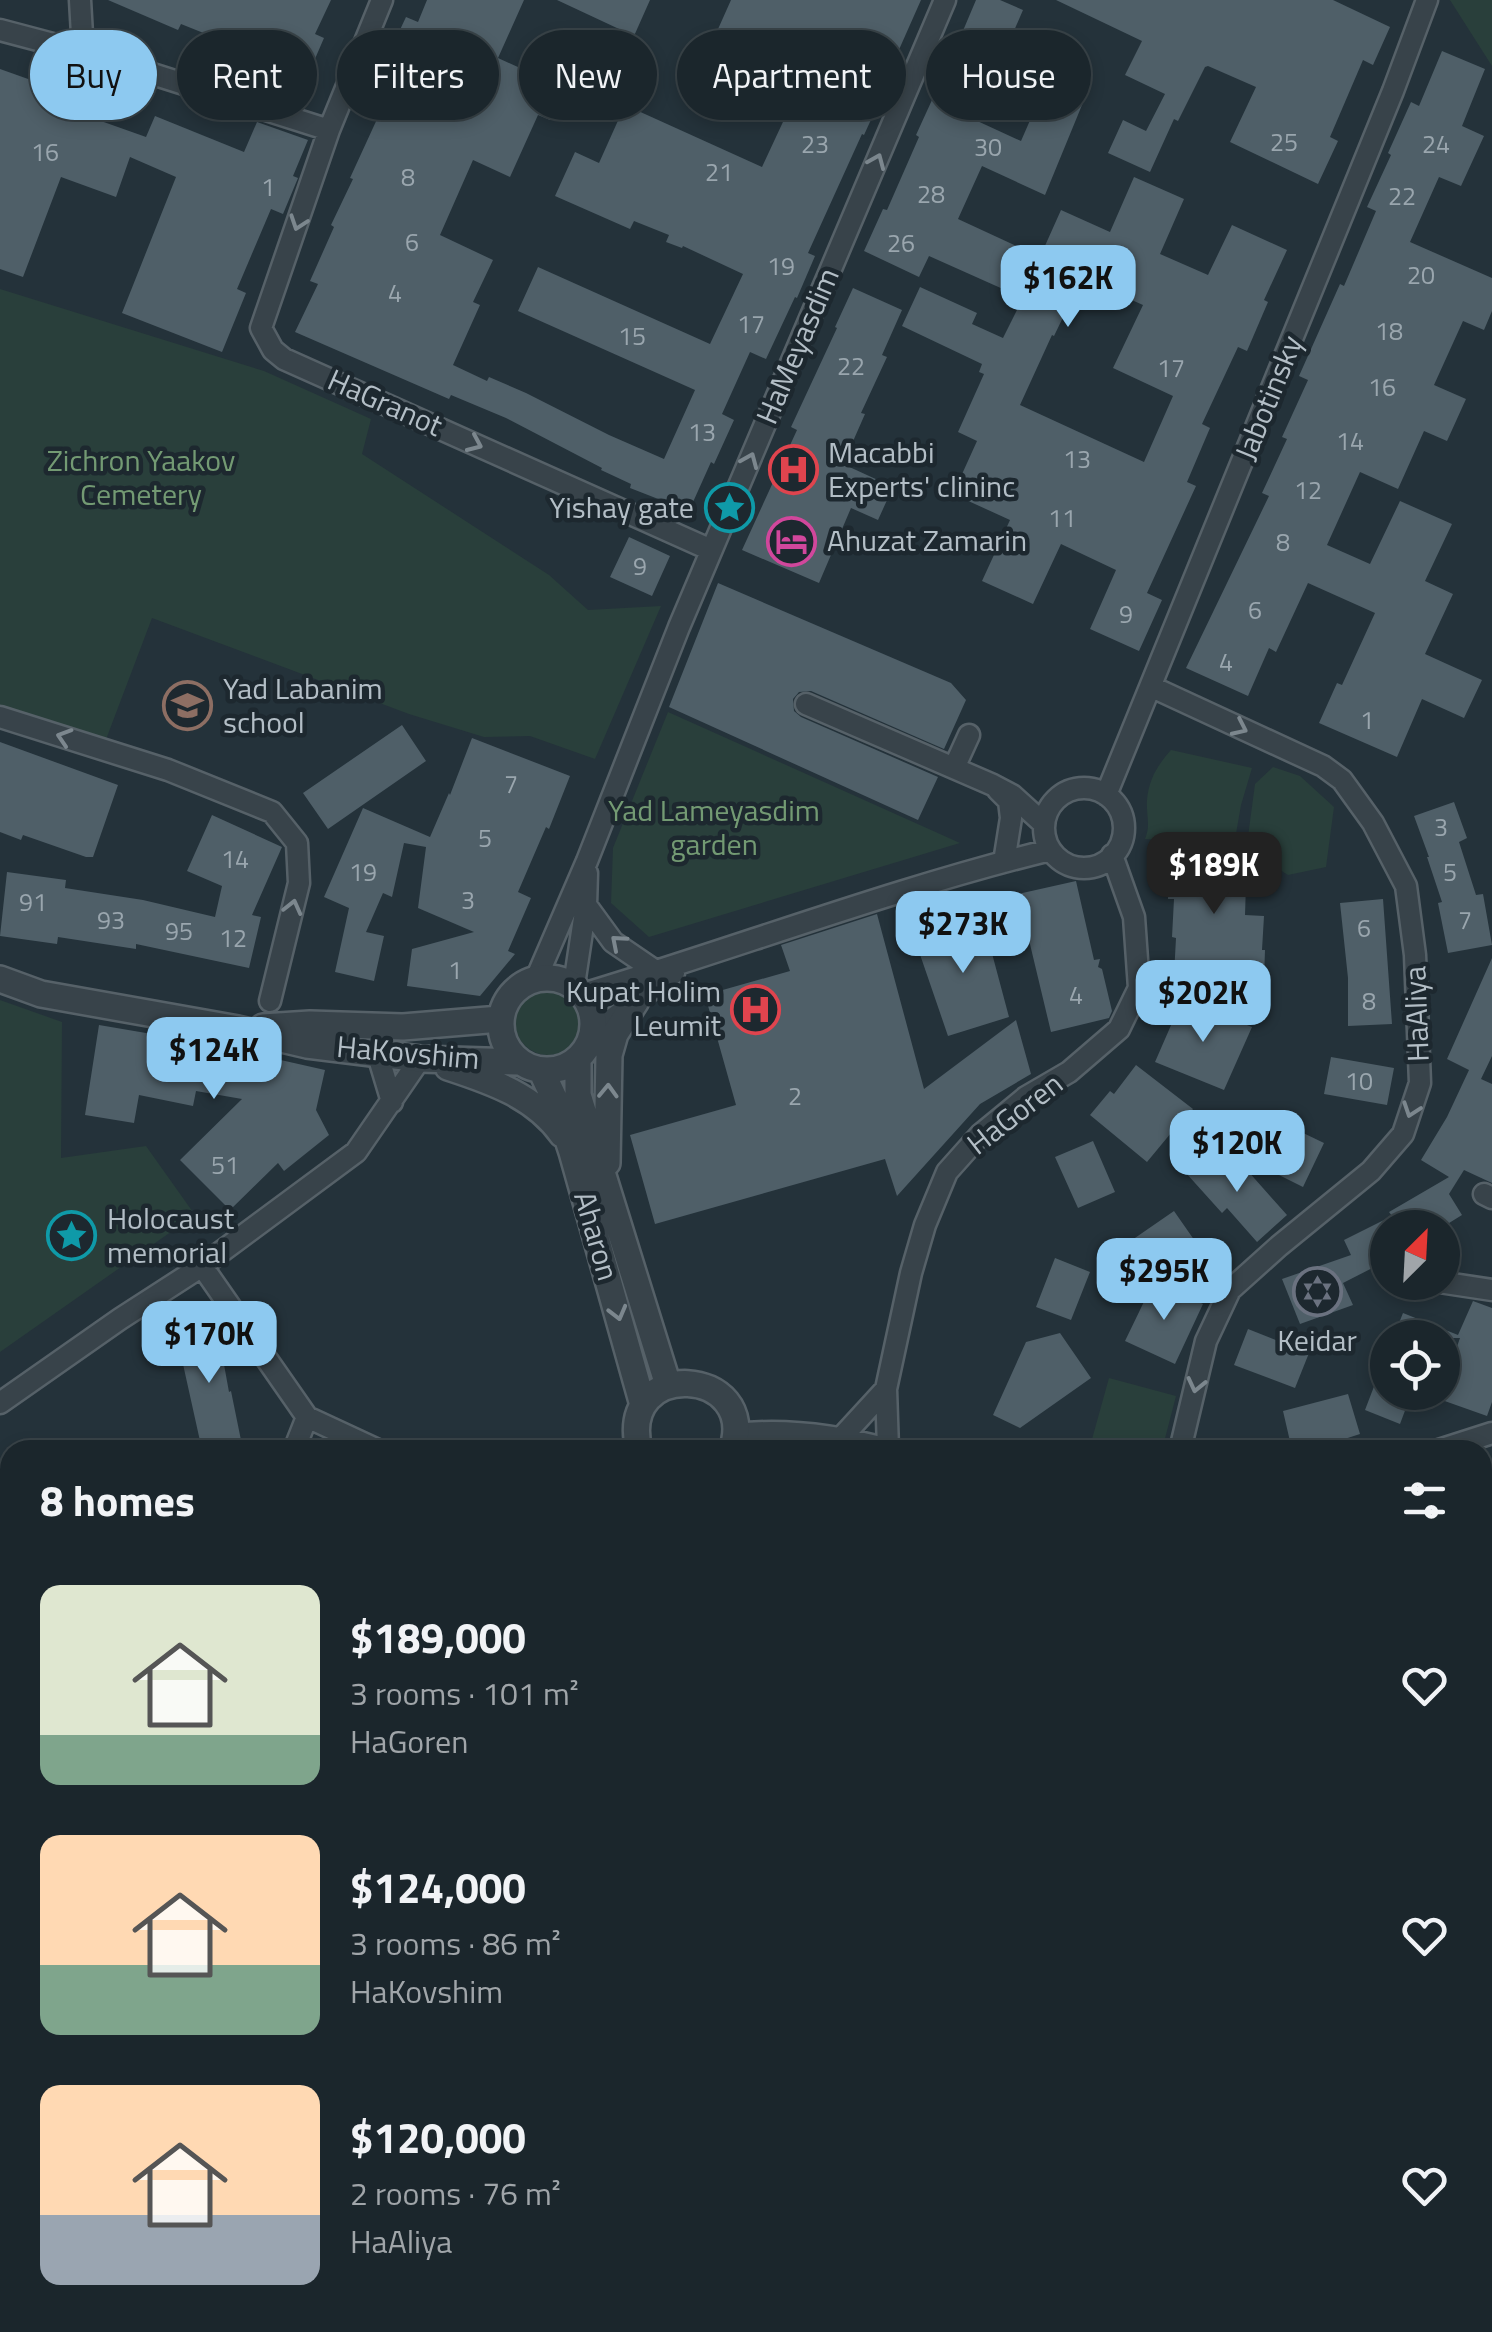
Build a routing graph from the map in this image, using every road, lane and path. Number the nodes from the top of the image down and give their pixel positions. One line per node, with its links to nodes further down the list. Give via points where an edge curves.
1 (80, 0): 6 (street)
2 (382, 0): 9 (street, HaGranot)
3 (946, 0): 10 (street, HaMeyasdim, one-way to 3)
4 (1427, 0): 11 (street, Jabotinsky)
5 (0, 30): 7 (street)
6 (82, 30)
7 (30, 38)
8 (157, 75): 9 (street)
9 (329, 130): 10 (street, HaGranot, one-way to 10, via 261,328 273,350)
10 (712, 550): 21 (street, HaMeyasdim)
11 (1152, 687): 17 (street, Jabotinsky); 57 (street, HaAliya, one-way to 57, via 1342,780 1406,886 1415,955 1420,1083 1403,1134 1372,1171 1230,1290 1206,1342)
12 (806, 704): 15 (street)
13 (0, 716): 29 (street, one-way to 13, via 299,883 296,844 272,812)
14 (969, 734): 15 (street)
15 (954, 768): 16 (street)
16 (994, 785): 18 (street); 22 (street, via 1009,801 1012,818)
17 (1106, 795): 18 (street, via 1072,790 1053,802); 20 (street, via 1123,824)
18 (1044, 824): 19 (street)
19 (1050, 850): 20 (street, via 1080,868); 22 (street)
20 (1112, 856): 45 (street, HaGoren, via 1134,917 1139,988 1120,1030 980,1135 947,1172 911,1273)
21 (587, 861): 23 (street, HaMeyasdim); 26 (street, HaMeyasdim)
22 (1004, 862): 24 (street)
23 (586, 906): 25 (street, one-way to 23, via 613,942); 28 (street, HaMeyasdim)
24 (688, 962): 25 (street); 30 (street)
25 (657, 972): 28 (street)
26 (536, 978): 28 (street); 31 (street, via 512,993)
27 (0, 979): 32 (street, HaKovshim, via 41,994)
28 (578, 989): 33 (street, via 593,1020)
29 (270, 1002)
30 (636, 1002): 33 (street); 40 (street, one-way to 30, via 609,1055)
31 (500, 1019): 32 (street, HaKovshim); 37 (street, via 504,1043)
32 (238, 1029): 34 (street, HaKovshim)
33 (592, 1034): 36 (street)
34 (378, 1052): 35 (street, HaKovshim); 38 (street)
35 (420, 1058): 37 (street, HaKovshim); 38 (street); 39 (street, via 505,1086 560,1130)
36 (578, 1058): 37 (street, via 552,1070); 40 (street, Aharon, via 578,1096)
37 (530, 1066): 39 (street, Aharon, via 554,1100)
38 (392, 1102): 41 (street, via 356,1152)
39 (572, 1152): 47 (street, Aharon, one-way to 47)
40 (606, 1188): 44 (street, Aharon)
41 (202, 1266): 46 (street); 48 (street)
42 (1460, 1285): 43 (street)
43 (1492, 1290)
44 (668, 1385): 47 (street); 53 (street, via 714,1390 733,1414)
45 (886, 1390): 49 (street); 56 (street, HaGoren)
46 (0, 1403)
47 (644, 1405): 52 (street)
48 (307, 1417): 50 (street); 51 (street)
49 (840, 1438): 54 (street, via 769,1430); 55 (street)
50 (298, 1440)
51 (356, 1440)
52 (637, 1440)
53 (734, 1440)
54 (740, 1440)
55 (849, 1440)
56 (889, 1440)
57 (1182, 1440)

